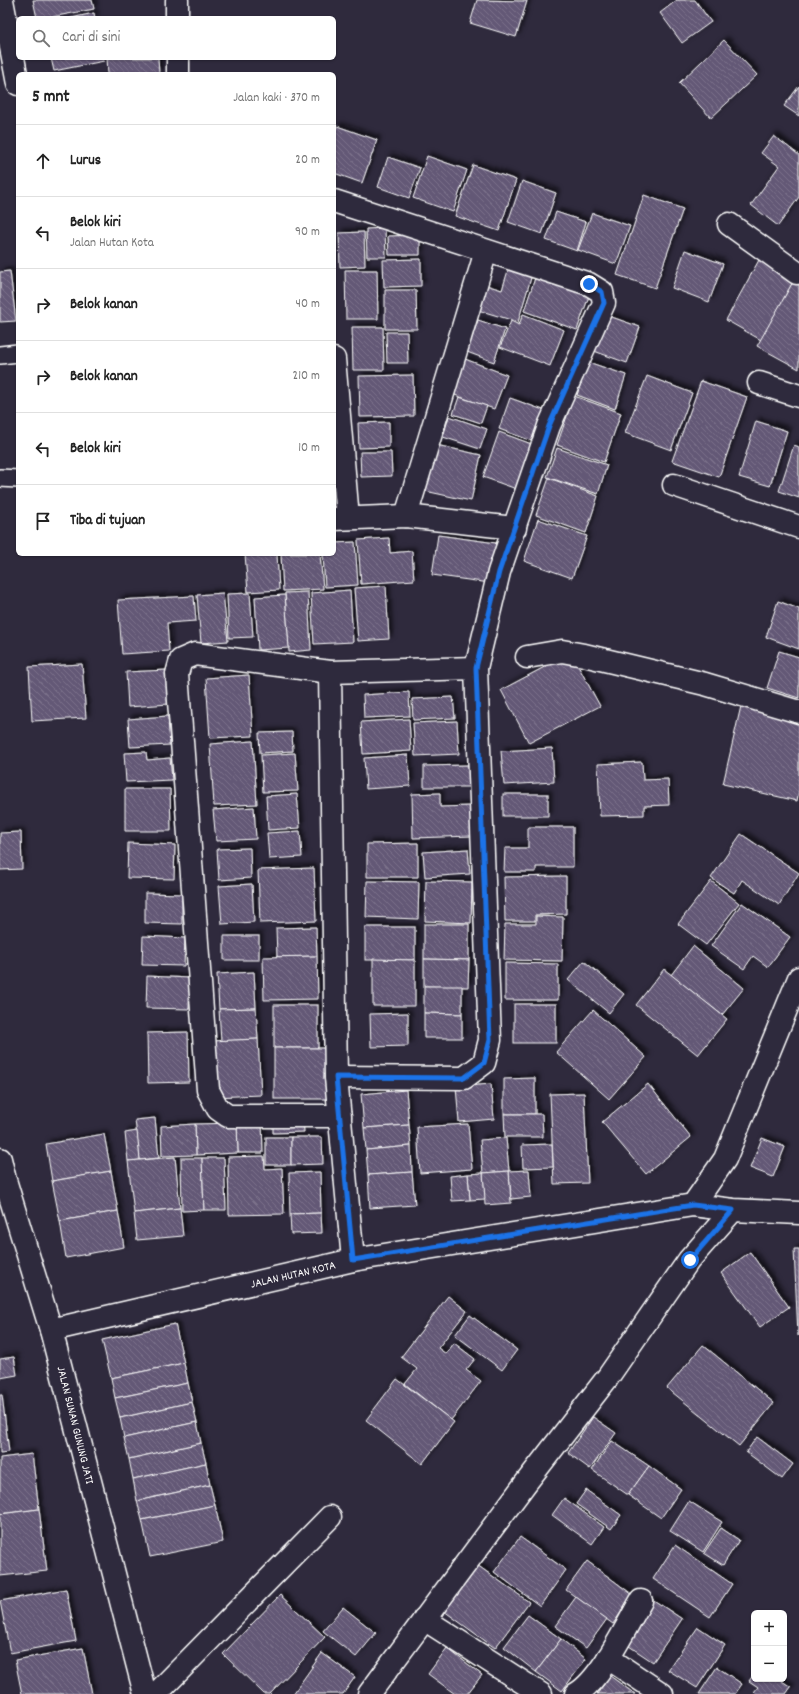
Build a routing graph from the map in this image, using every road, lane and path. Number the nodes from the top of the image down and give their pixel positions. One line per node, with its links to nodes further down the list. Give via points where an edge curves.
1 (2, 0): 6 (street)
2 (177, 0): 3 (street)
3 (177, 16)
4 (178, 60): 5 (street)
5 (178, 72)
6 (16, 74)
7 (336, 202): 9 (street)
8 (729, 224): 10 (street)
9 (486, 251): 19 (street); 22 (street, via 589,284 602,292 604,303 549,426)
10 (798, 272)
11 (16, 353): 12 (lane)
12 (0, 354)
13 (759, 383): 14 (street)
14 (799, 396)
15 (336, 404): 20 (street)
16 (0, 478): 17 (lane)
17 (16, 479)
18 (674, 485): 21 (street)
19 (406, 516): 20 (street); 22 (street)
20 (341, 518)
21 (799, 527)
22 (515, 528): 24 (street, via 499,572)
23 (527, 657): 26 (street, via 562,651 584,655 705,684)
24 (476, 668): 25 (street); 28 (street, via 490,1040 484,1063 464,1078)
25 (330, 672): 28 (street); 29 (street, via 195,654 181,660 177,674 208,1090 218,1109 228,1116)
26 (799, 712)
27 (799, 978): 32 (street, via 725,1160)
28 (336, 1077): 29 (street)
29 (340, 1116): 35 (street)
30 (0, 1159): 31 (street, JALAN SUNAN GUNUNG JATI)
31 (2, 1181): 36 (street, JALAN SUNAN GUNUNG JATI)
32 (693, 1205): 33 (street, JALAN HUTAN KOTA); 35 (street, JALAN HUTAN KOTA)
33 (733, 1210): 34 (street, JALAN HUTAN KOTA); 39 (street, via 690,1260 608,1376)
34 (799, 1213)
35 (353, 1260): 36 (street, JALAN HUTAN KOTA)
36 (51, 1330): 41 (street, JALAN SUNAN GUNUNG JATI)
37 (330, 1517): 42 (street)
38 (641, 1601): 40 (street)
39 (424, 1619): 43 (street); 44 (street)
40 (608, 1658): 45 (street, via 585,1689); 46 (street)
41 (146, 1694)
42 (156, 1694)
43 (369, 1694)
44 (541, 1694)
45 (576, 1694)
46 (662, 1694)

